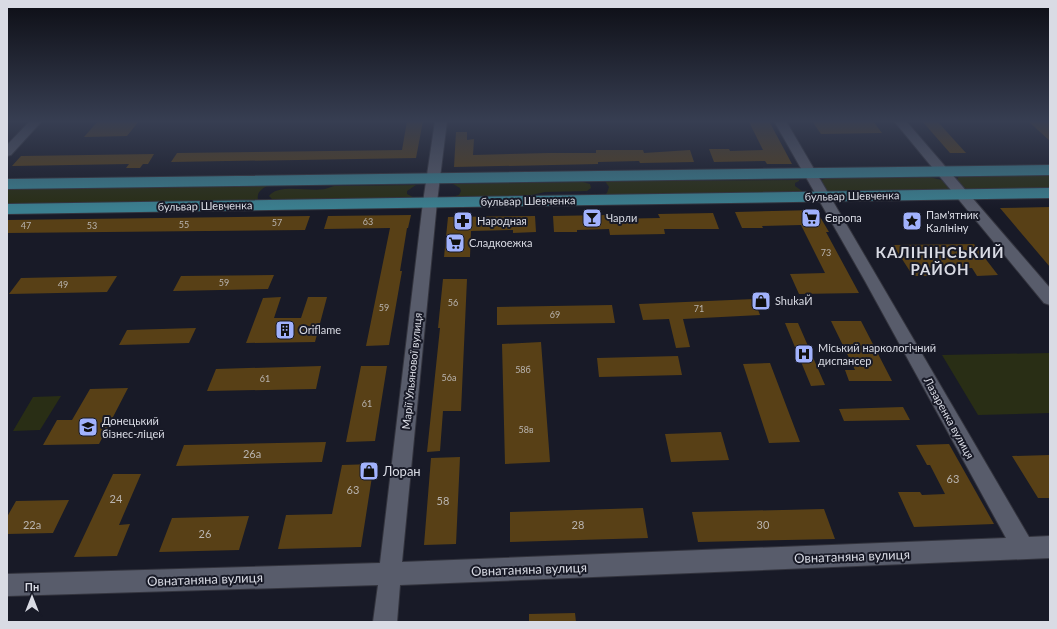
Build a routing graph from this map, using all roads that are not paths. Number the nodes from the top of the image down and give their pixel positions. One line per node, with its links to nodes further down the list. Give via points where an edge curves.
1 (437, 150): 8 (street, Марії Ульянової вулиця)
2 (797, 150): 6 (street, Лазаренка вулиця)
3 (925, 150): 5 (street)
4 (1050, 170): 5 (main road, бульвар Шевченка)
5 (943, 172): 6 (main road, бульвар Шевченка); 12 (street)
6 (811, 173): 7 (main road, бульвар Шевченка); 13 (street, Лазаренка вулиця)
7 (584, 176): 8 (main road, бульвар Шевченка); 14 (main road, via 598,187 593,195)
8 (433, 178): 9 (main road, бульвар Шевченка); 15 (street, Марії Ульянової вулиця)
9 (344, 180): 10 (main road, бульвар Шевченка); 16 (main road, via 319,187 272,188 264,194 266,200)
10 (7, 184)
11 (1050, 193): 12 (main road, бульвар Шевченка)
12 (963, 195): 13 (main road, бульвар Шевченка); 18 (street)
13 (825, 196): 14 (main road, бульвар Шевченка); 20 (street, Лазаренка вулиця)
14 (541, 200): 15 (main road, бульвар Шевченка)
15 (430, 202): 16 (main road, бульвар Шевченка); 21 (street, Марії Ульянової вулиця)
16 (283, 205): 17 (main road, бульвар Шевченка)
17 (7, 209)
18 (1050, 299)
19 (1050, 547): 20 (street, Овнатаняна вулиця)
20 (1023, 548): 21 (street, Овнатаняна вулиця)
21 (390, 574): 22 (street, Овнатаняна вулиця); 23 (street, Марії Ульянової вулиця)
22 (7, 585)
23 (385, 622)

